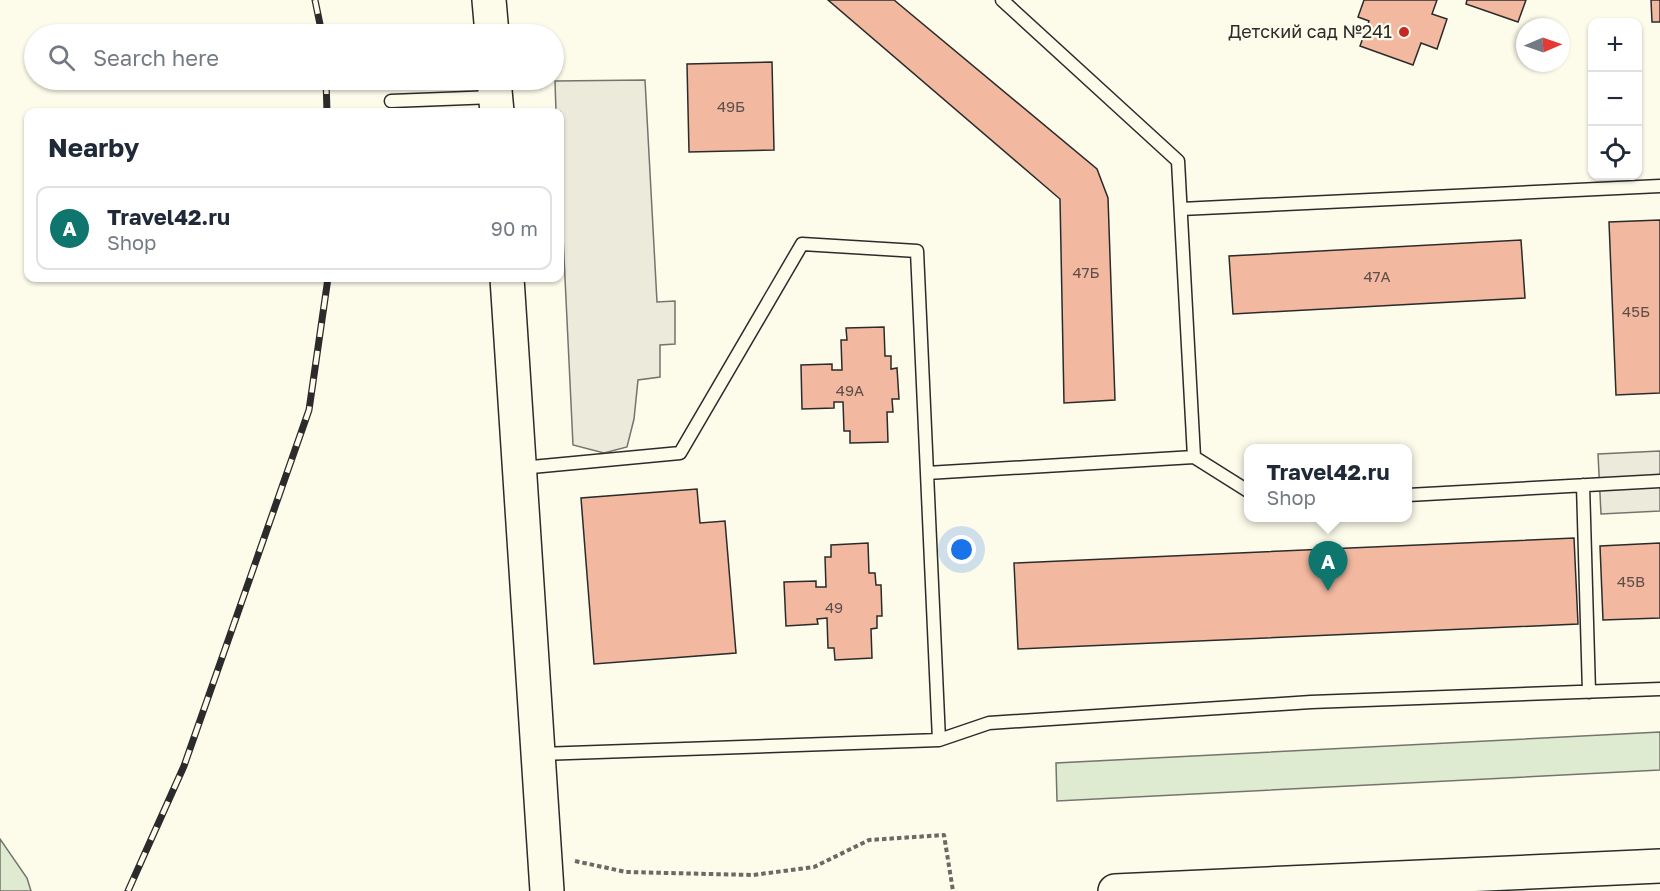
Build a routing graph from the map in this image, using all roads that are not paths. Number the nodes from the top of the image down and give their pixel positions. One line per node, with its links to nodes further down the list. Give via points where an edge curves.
1 (489, 0): 3 (street)
2 (1002, 0): 7 (lane, via 1178,161)
3 (491, 24)
4 (496, 96): 5 (lane)
5 (390, 101)
6 (1660, 186): 7 (lane)
7 (1181, 209): 9 (lane)
8 (507, 282): 10 (street)
9 (1194, 457): 11 (lane); 14 (lane)
10 (520, 469): 11 (lane, via 680,453 802,244 917,251); 19 (street)
11 (927, 473): 18 (lane)
12 (1660, 481): 13 (lane)
13 (1583, 485): 15 (lane); 17 (lane)
14 (1244, 488)
15 (1412, 495)
16 (1660, 689): 17 (lane)
17 (1589, 692): 18 (lane, via 1311,702 989,723)
18 (939, 740): 19 (lane)
19 (539, 754): 22 (street)
20 (1660, 866): 21 (street)
21 (1289, 887): 23 (street)
22 (547, 891)
23 (1114, 891)

